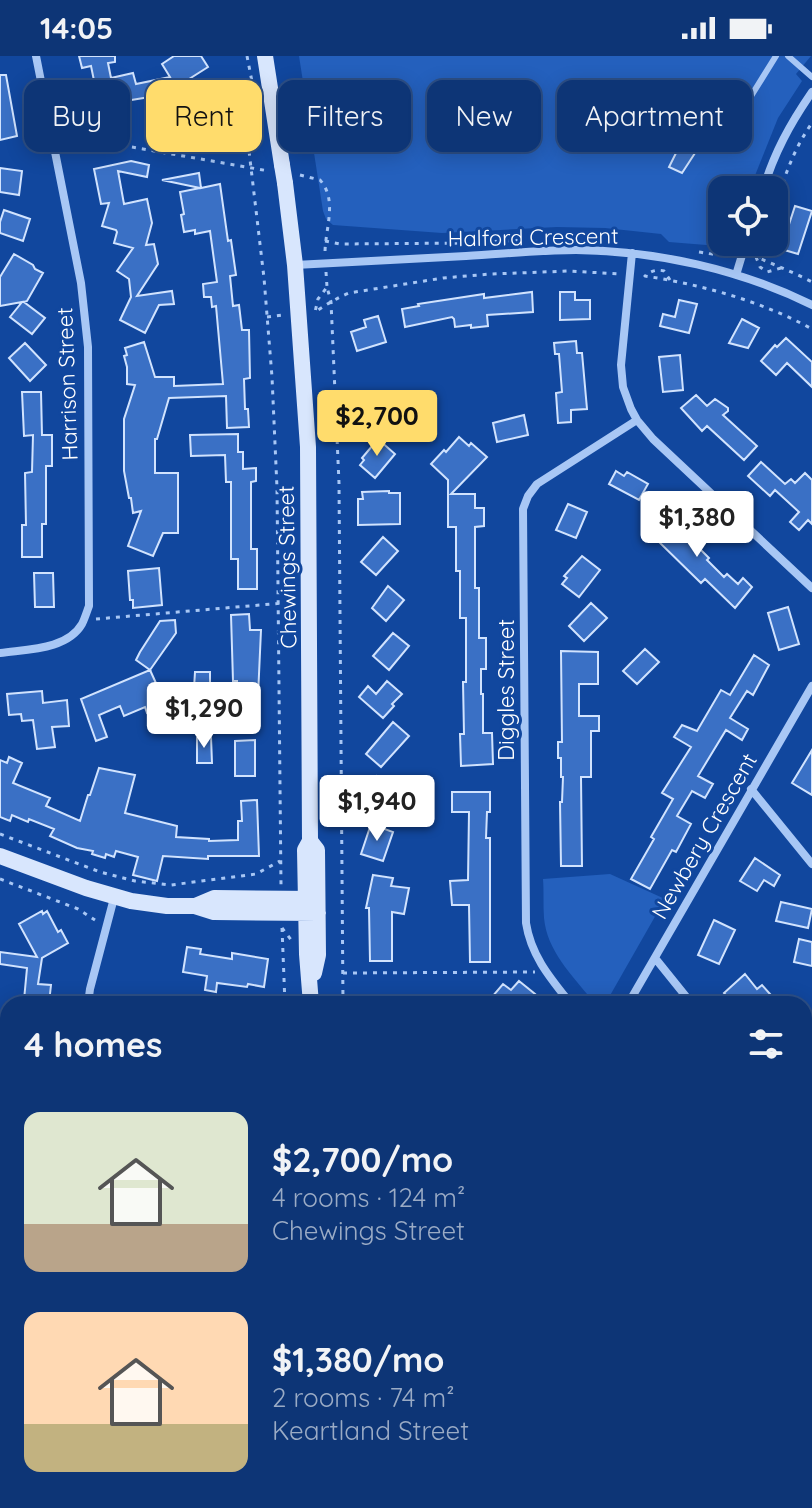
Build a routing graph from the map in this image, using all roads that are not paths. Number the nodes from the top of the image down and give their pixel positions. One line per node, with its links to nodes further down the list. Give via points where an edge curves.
1 (36, 56): 16 (street, Harrison Street, via 81,283 88,347 89,606 78,630 64,641)
2 (265, 56): 11 (street, Chewings Street, via 286,174)
3 (776, 56): 7 (lane)
4 (788, 56): 5 (lane)
5 (812, 77)
6 (812, 92): 8 (street, via 791,123)
7 (752, 95)
8 (768, 176)
9 (632, 253): 11 (street, Halford Crescent, via 576,250); 12 (street, Halford Crescent); 14 (street, via 621,365 623,387)
10 (742, 256): 12 (street)
11 (295, 265): 22 (street, Chewings Street, via 308,447 310,841 305,850)
12 (736, 275): 13 (street, Halford Crescent)
13 (812, 305)
14 (637, 420): 15 (street); 26 (street, Diggles Street, via 537,484 523,509 526,923 535,955)
15 (812, 588)
16 (0, 653)
17 (812, 686): 18 (street, Newbery Crescent)
18 (751, 789): 20 (street); 23 (street, Newbery Crescent)
19 (0, 856): 21 (street)
20 (812, 864)
21 (114, 898): 22 (street, via 167,906 195,906 214,898); 24 (street)
22 (312, 906): 25 (street, Chewings Street, via 318,955)
23 (655, 958): 27 (street, Newbery Crescent); 28 (street)
24 (89, 996)
25 (311, 996)
26 (564, 996)
27 (633, 996)
28 (686, 996)

